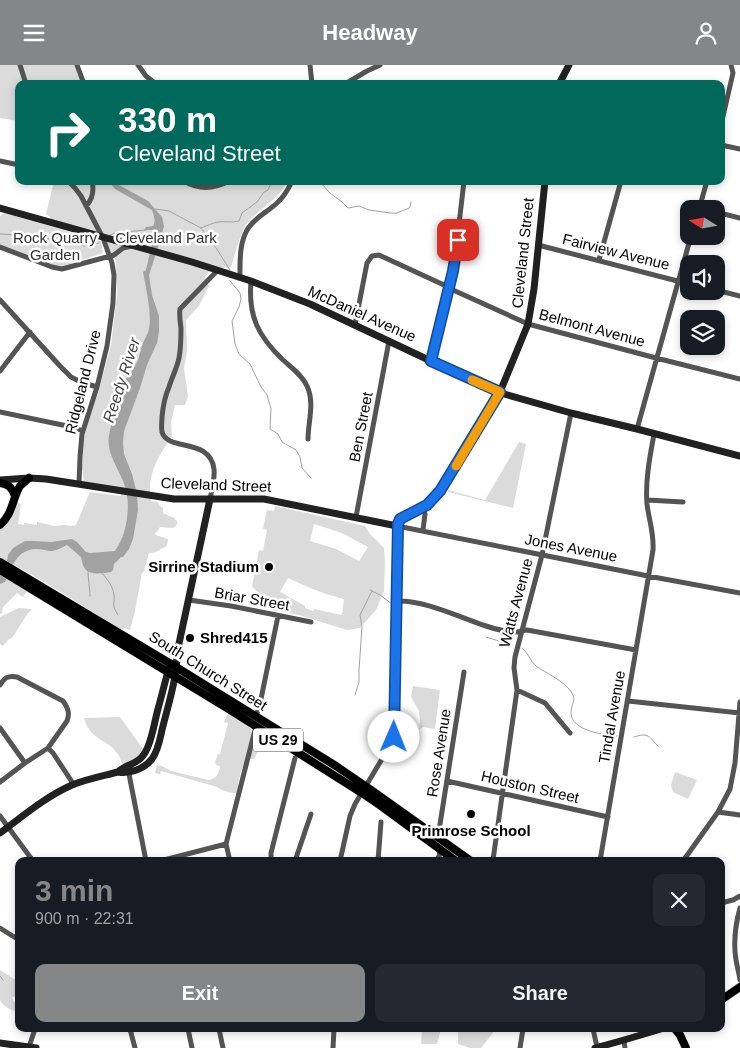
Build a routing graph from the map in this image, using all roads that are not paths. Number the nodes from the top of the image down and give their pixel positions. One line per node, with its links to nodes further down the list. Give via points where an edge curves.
1 (20, 65): 8 (street)
2 (77, 65): 9 (street)
3 (138, 65): 10 (street)
4 (310, 65): 11 (street)
5 (380, 65): 12 (street)
6 (569, 65): 13 (street)
7 (732, 65): 14 (street)
8 (25, 80)
9 (83, 80)
10 (151, 80)
11 (312, 80)
12 (352, 80)
13 (561, 80)
14 (725, 108)
15 (725, 146): 16 (street)
16 (740, 149)
17 (0, 161): 18 (street)
18 (15, 164)
19 (72, 185): 29 (street, Ridgeland Drive)
20 (92, 185): 29 (street, via 92,196)
21 (191, 185): 22 (street, via 206,188)
22 (220, 185)
23 (290, 185): 41 (street, via 280,201 249,227 241,251)
24 (464, 185): 44 (street, via 455,259)
25 (545, 185): 34 (street, Cleveland Street)
26 (620, 185): 39 (street)
27 (706, 185): 28 (street)
28 (703, 200)
29 (86, 206): 33 (street, Ridgeland Drive)
30 (2, 210): 33 (street, McDaniel Avenue)
31 (725, 214): 32 (street)
32 (740, 218)
33 (103, 238): 36 (street, McDaniel Avenue); 38 (street, Ridgeland Drive)
34 (538, 245): 39 (street, Fairview Avenue); 48 (street, Cleveland Street)
35 (688, 245): 43 (street)
36 (132, 246): 38 (street); 40 (street, McDaniel Avenue)
37 (0, 247): 38 (street, via 62,269)
38 (110, 256): 56 (street, Ridgeland Drive, via 114,275 113,303)
39 (598, 260): 43 (street, Fairview Avenue)
40 (217, 271): 41 (street, McDaniel Avenue); 69 (street, via 180,309 181,348 161,424 166,438 208,455 214,471)
41 (240, 278): 42 (street, McDaniel Avenue)
42 (251, 281): 49 (street, McDaniel Avenue); 63 (street, via 252,314 260,333 307,386 311,403)
43 (678, 281): 52 (street)
44 (448, 287): 48 (street, Belmont Avenue); 49 (street, Belmont Avenue, via 382,256 372,256 367,263); 53 (street)
45 (725, 293): 46 (street)
46 (740, 296)
47 (0, 300): 50 (street)
48 (528, 324): 52 (street, Belmont Avenue); 57 (street, Cleveland Street)
49 (355, 325): 51 (street, McDaniel Avenue)
50 (30, 332): 54 (street); 56 (street, via 71,377)
51 (390, 341): 53 (street, McDaniel Avenue); 73 (street, Ben Street)
52 (656, 358): 55 (street, Belmont Avenue); 60 (street)
53 (431, 361): 57 (street, McDaniel Avenue)
54 (0, 371)
55 (740, 379)
56 (97, 387): 61 (street, Ridgeland Drive)
57 (500, 392): 59 (street, McDaniel Avenue); 72 (street, Cleveland Street, via 448,481)
58 (0, 412): 61 (street)
59 (571, 413): 60 (street, McDaniel Avenue); 77 (street, Watts Avenue)
60 (637, 429): 62 (street, McDaniel Avenue)
61 (83, 431): 67 (street, Ridgeland Drive)
62 (654, 433): 64 (street, McDaniel Avenue); 70 (street, Tindal Avenue)
63 (308, 439)
64 (740, 456)
65 (29, 478): 66 (street, Cleveland Street); 67 (street, Cleveland Street); 68 (main road)
66 (0, 481): 68 (main road, via 9,486)
67 (79, 484): 69 (street, Cleveland Street, via 174,499)
68 (15, 496): 74 (main road, via 10,512)
69 (210, 499): 73 (street, Cleveland Street, via 264,499); 83 (street)
70 (647, 501): 71 (street); 80 (street, Tindal Avenue, via 654,541)
71 (683, 502)
72 (423, 508): 75 (street, Cleveland Street, via 400,519); 76 (street)
73 (356, 517): 75 (street, Cleveland Street)
74 (0, 525)
75 (397, 526): 76 (street, Jones Avenue); 84 (street)
76 (423, 531): 77 (street, Jones Avenue)
77 (542, 555): 80 (street, Jones Avenue); 87 (street, Watts Avenue)
78 (0, 562): 81 (main road, South Church Street / US 29)
79 (0, 569): 81 (main road, South Church Street / US 29)
80 (648, 576): 82 (street, Jones Avenue); 88 (street, Tindal Avenue)
81 (19, 577): 89 (main road, South Church Street / US 29); 91 (main road, South Church Street / US 29)
82 (740, 593)
83 (189, 600): 85 (street, Briar Street); 89 (street)
84 (396, 601): 87 (street, via 423,604 492,628); 110 (street, via 394,739)
85 (278, 616): 86 (street, Briar Street); 97 (street)
86 (311, 623)
87 (522, 631): 88 (street); 93 (street, Watts Avenue, via 514,662)
88 (636, 651): 94 (street, Tindal Avenue)
89 (173, 665): 91 (street); 97 (main road, South Church Street / US 29)
90 (464, 673): 107 (street, Rose Avenue)
91 (171, 674): 98 (main road, South Church Street / US 29); 101 (street); 104 (street, via 170,699 157,748)
92 (0, 685): 102 (street, via 7,677 17,677 64,701 69,717)
93 (517, 691): 100 (street, via 545,703); 111 (street, Watts Avenue)
94 (628, 701): 96 (street); 116 (street, Tindal Avenue)
95 (740, 702): 96 (street)
96 (739, 713): 112 (street, via 732,779)
97 (256, 717): 110 (main road, South Church Street / US 29, via 336,766)
98 (256, 727): 110 (main road, South Church Street / US 29); 121 (street)
99 (0, 728): 105 (street)
100 (570, 733)
101 (151, 738): 104 (street); 106 (street, via 142,757)
102 (48, 748): 105 (street); 109 (street)
103 (295, 758): 127 (street)
104 (150, 761): 106 (street, via 139,769)
105 (25, 763): 108 (street)
106 (128, 769): 109 (street, via 125,773 118,772); 124 (street)
107 (447, 781): 111 (street, Houston Street); 120 (street, Rose Avenue)
108 (0, 782)
109 (74, 785): 118 (street, via 56,793)
110 (364, 790): 120 (main road, South Church Street / US 29); 122 (main road, South Church Street / US 29); 129 (street, via 350,816)
111 (502, 793): 116 (street, Houston Street); 134 (street, Watts Avenue)
112 (718, 812): 114 (street); 136 (street)
113 (311, 814): 128 (street)
114 (740, 815)
115 (0, 816): 118 (street)
116 (608, 817): 135 (street, Tindal Avenue)
117 (380, 822): 130 (street)
118 (8, 827): 119 (street); 123 (street)
119 (0, 833)
120 (438, 837): 133 (main road, South Church Street / US 29)
121 (226, 844): 125 (street); 126 (street)
122 (439, 849): 131 (street); 132 (main road, South Church Street / US 29)
123 (30, 857)
124 (145, 857)
125 (176, 857)
126 (229, 857)
127 (271, 857)
128 (296, 857)
129 (341, 857)
130 (378, 857)
131 (439, 857)
132 (450, 857)
133 (466, 857)
134 (493, 857)
135 (601, 857)
136 (686, 857)
137 (740, 896): 138 (street)
138 (725, 902)
139 (740, 908): 142 (street, via 734,940)
140 (0, 928): 141 (street)
141 (15, 937)
142 (740, 979)
143 (740, 987): 144 (main road)
144 (725, 997)
145 (35, 1032): 156 (street)
146 (131, 1032): 157 (street)
147 (189, 1032): 158 (street)
148 (220, 1032): 159 (street)
149 (334, 1032): 160 (street)
150 (523, 1032): 161 (street)
151 (593, 1032): 162 (street)
152 (654, 1032): 155 (street)
153 (678, 1032): 163 (main road)
154 (1, 1042): 156 (street)
155 (625, 1044): 162 (street)
156 (33, 1047)
157 (135, 1048)
158 (192, 1048)
159 (223, 1048)
160 (333, 1048)
161 (520, 1048)
162 (596, 1048)
163 (686, 1048)

